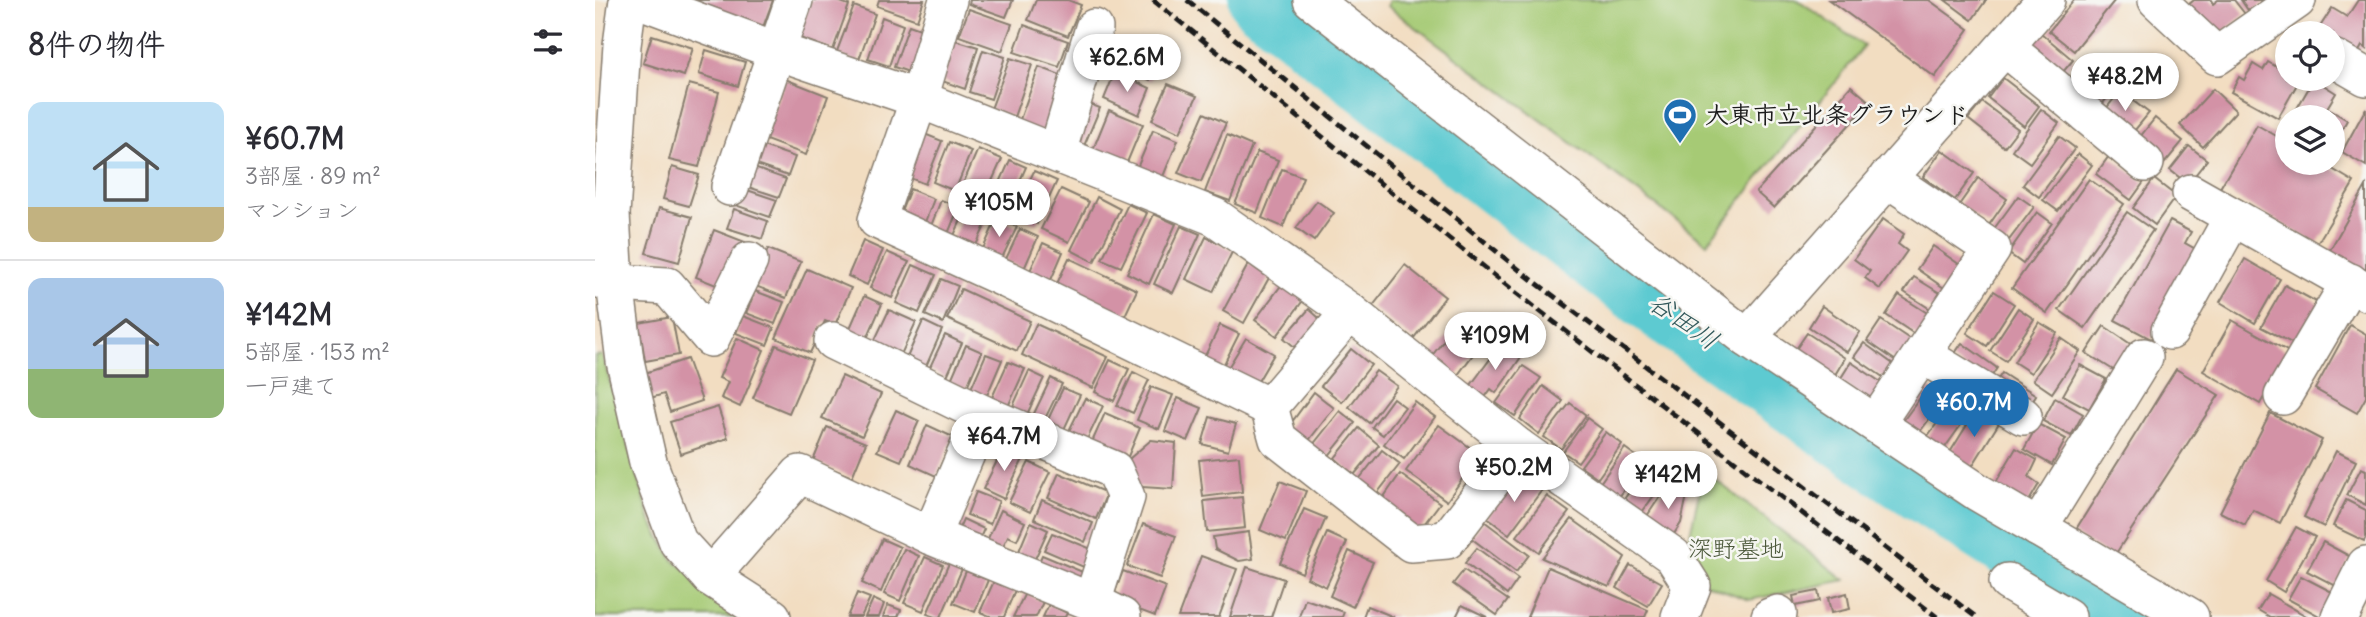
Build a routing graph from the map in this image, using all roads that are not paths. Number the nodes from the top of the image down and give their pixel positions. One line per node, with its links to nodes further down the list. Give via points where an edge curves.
1 (628, 0): 10 (street)
2 (640, 0): 12 (street)
3 (794, 0): 12 (street)
4 (948, 0): 15 (street)
5 (1312, 0): 27 (street)
6 (2046, 0): 11 (street)
7 (2157, 0): 8 (street, via 2217,57)
8 (2286, 18)
9 (1094, 28): 16 (street)
10 (608, 39): 24 (street, via 611,214)
11 (2004, 47): 17 (street); 18 (street)
12 (777, 51): 15 (street); 19 (street)
13 (2345, 65): 14 (street)
14 (2366, 77)
15 (919, 99): 16 (street); 32 (street, via 877,220)
16 (1057, 153): 25 (street, via 1215,217)
17 (2145, 163)
18 (1887, 178): 27 (street); 29 (street, via 1991,249)
19 (730, 187)
20 (2191, 193): 21 (street)
21 (2233, 216): 23 (street); 26 (street)
22 (749, 261): 24 (street, via 711,338 667,286)
23 (2358, 287): 31 (street)
24 (606, 302): 40 (street, via 648,462 678,542)
25 (1350, 312): 32 (street); 36 (street)
26 (2170, 331)
27 (1747, 338): 37 (street, via 1979,493)
28 (832, 341): 34 (street)
29 (1923, 355): 33 (street); 35 (street)
30 (2144, 357): 37 (street)
31 (2283, 396)
32 (1269, 407): 36 (street, via 1278,439 1411,543 1447,540)
33 (1884, 411)
34 (983, 414): 38 (street); 42 (street, via 1114,470 1126,497)
35 (2023, 416)
36 (1518, 447): 44 (street, via 1673,556 1692,586)
37 (2038, 527): 46 (street)
38 (931, 536): 40 (street, via 800,474); 42 (street)
39 (2366, 565): 47 (street)
40 (710, 577): 43 (street)
41 (2008, 582): 45 (street)
42 (1107, 610)
43 (772, 617)
44 (1680, 617)
45 (2067, 617)
46 (2190, 617)
47 (2340, 617)

